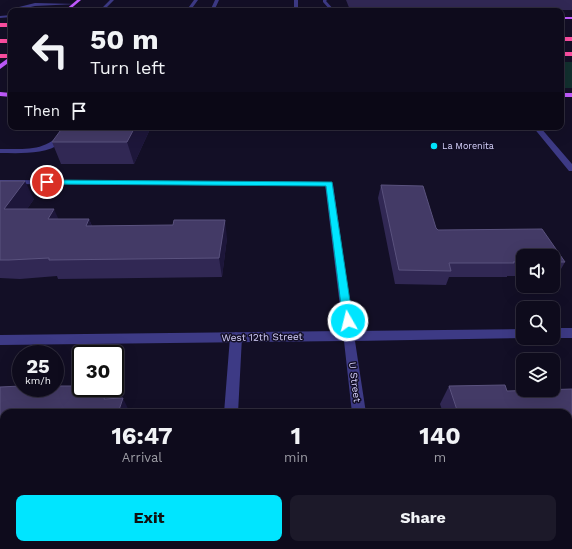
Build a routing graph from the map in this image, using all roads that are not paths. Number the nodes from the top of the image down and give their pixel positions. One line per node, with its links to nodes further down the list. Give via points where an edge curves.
1 (79, 0): 4 (main road)
2 (112, 0): 7 (street)
3 (325, 0): 8 (street)
4 (74, 4): 5 (street, via 33,5); 6 (main road)
5 (20, 8)
6 (69, 8)
7 (106, 8)
8 (330, 8)
9 (8, 60): 10 (main road)
10 (0, 67)
11 (66, 130): 13 (street, via 59,141 41,149)
12 (539, 130): 14 (street)
13 (0, 151)
14 (572, 169)
15 (0, 182): 19 (street, U Street, via 329,184)
16 (560, 333): 17 (street)
17 (572, 333)
18 (516, 334): 19 (street, West 12th Street)
19 (350, 336): 20 (street, West 12th Street); 23 (street, U Street)
20 (236, 337): 21 (street, West 12th Street); 22 (street)
21 (0, 340)
22 (231, 409)
23 (359, 409)

